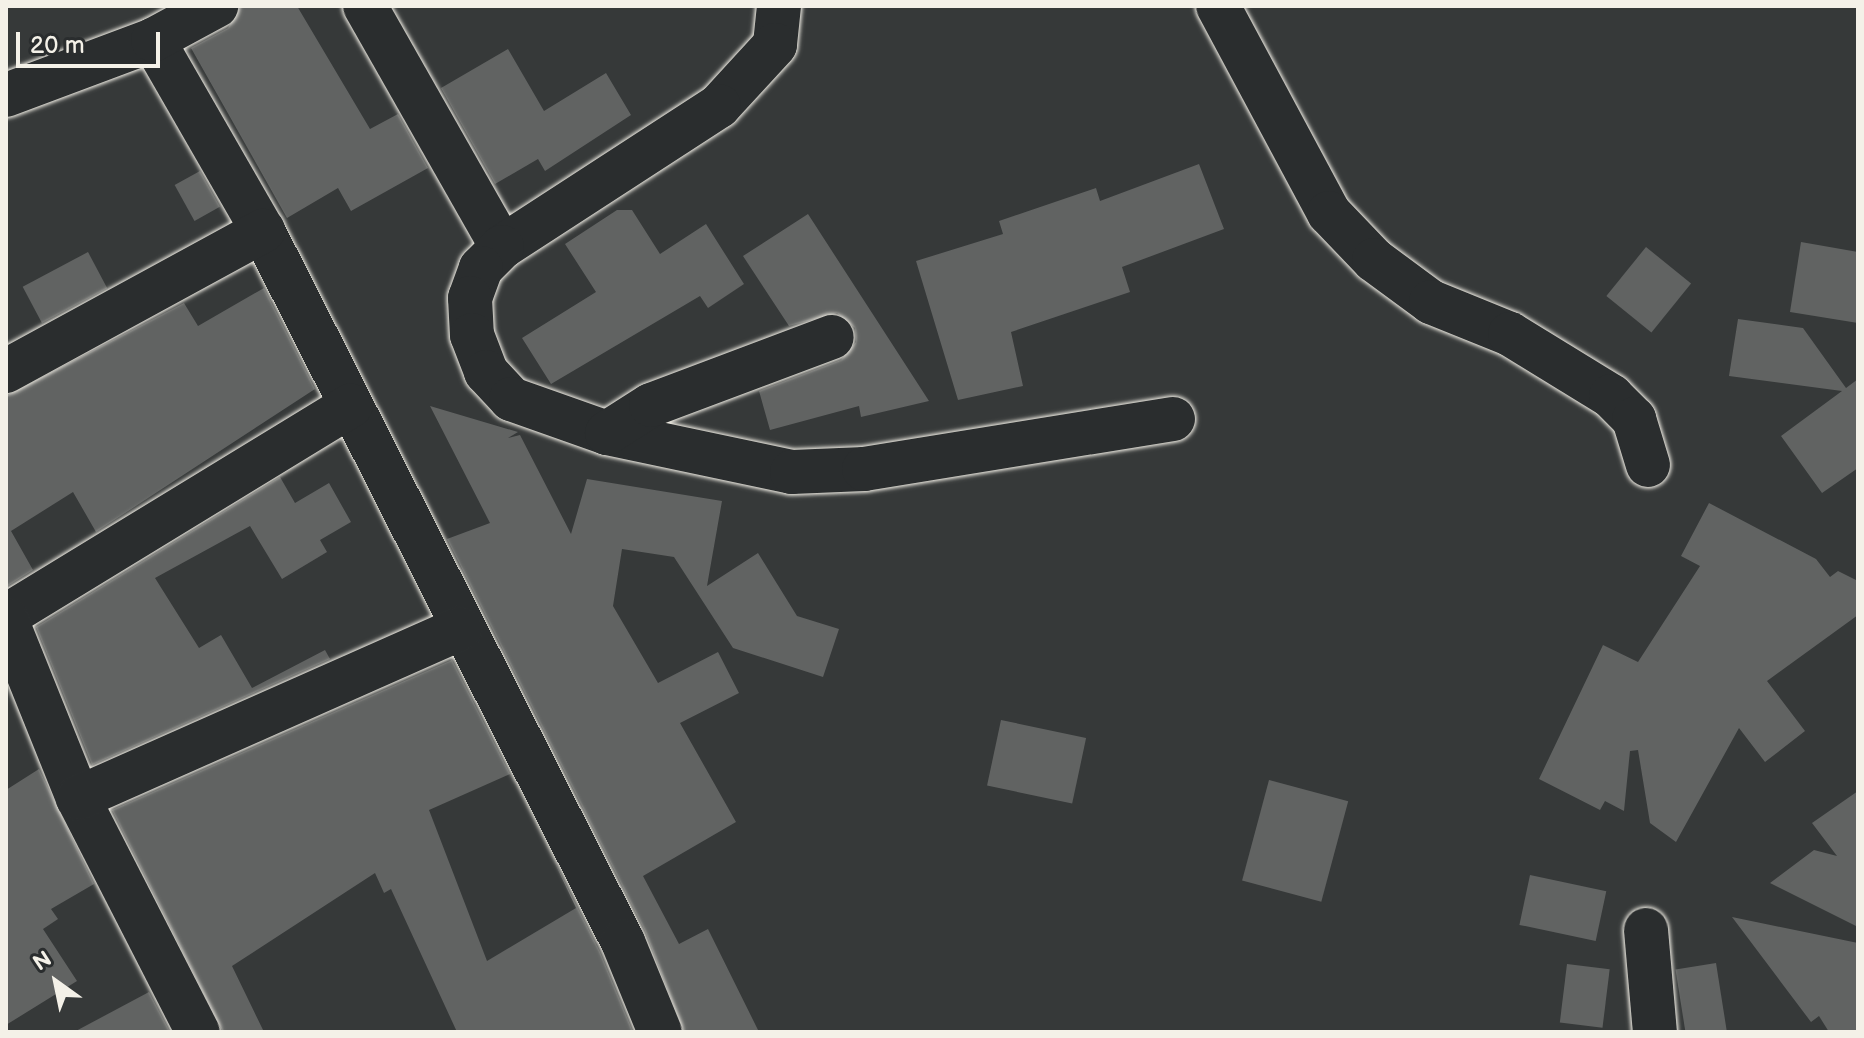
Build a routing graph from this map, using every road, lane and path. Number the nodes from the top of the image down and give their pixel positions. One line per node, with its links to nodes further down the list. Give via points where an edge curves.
1 (216, 6): 5 (street)
2 (365, 6): 8 (street)
3 (779, 6): 8 (street, via 775,45 719,106)
4 (1218, 6): 14 (street, via 1329,213 1374,260 1431,302 1510,334 1611,396 1634,419)
5 (153, 40): 6 (street); 7 (street)
6 (6, 95)
7 (263, 231): 10 (street); 11 (street)
8 (502, 247): 13 (street, via 481,268 470,298 472,335 486,372 511,399)
9 (832, 337): 13 (street, via 651,405)
10 (6, 371)
11 (351, 405): 15 (street); 16 (street)
12 (1173, 419): 13 (street, via 864,469 792,472)
13 (607, 433)
14 (1648, 465)
15 (6, 618): 17 (street)
16 (460, 629): 17 (street); 20 (street, via 623,942)
17 (78, 798): 19 (street)
18 (1646, 930): 21 (street)
19 (198, 1032)
20 (660, 1032)
21 (1655, 1032)

